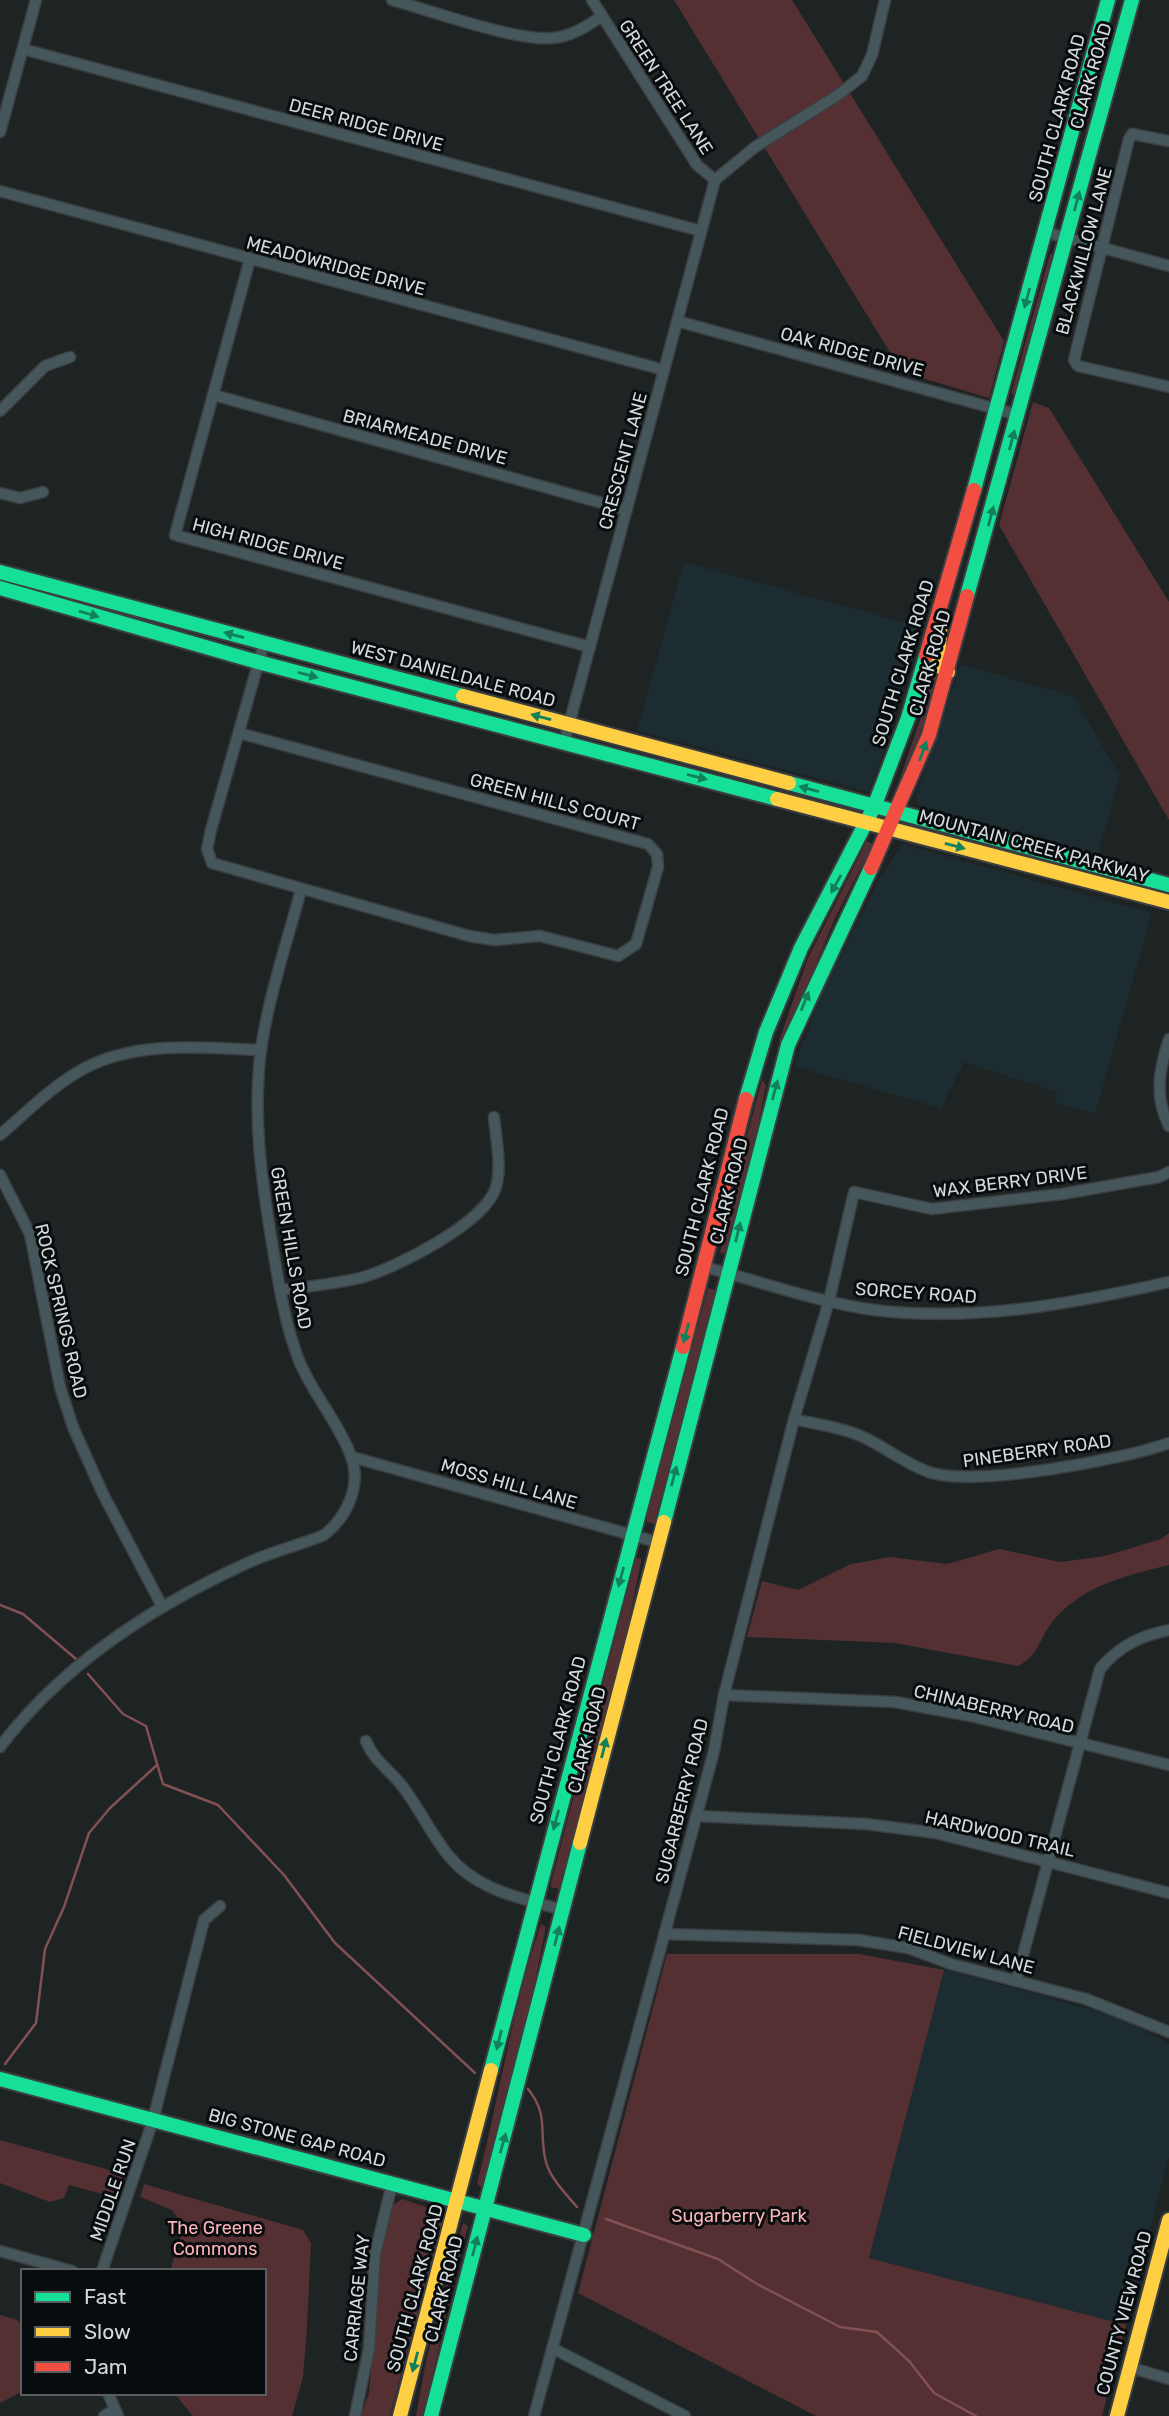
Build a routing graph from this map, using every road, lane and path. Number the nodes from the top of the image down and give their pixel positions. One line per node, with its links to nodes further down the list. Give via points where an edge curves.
1 (36, 0): 8 (street)
2 (392, 0): 7 (street, via 542,38 568,35)
3 (592, 0): 7 (street, GREEN TREE LANE)
4 (885, 0): 13 (street, via 862,76 755,147)
5 (1108, 0): 9 (main road, SOUTH CLARK ROAD)
6 (1132, 0): 10 (main road, CLARK ROAD)
7 (602, 16): 13 (street, GREEN TREE LANE, via 696,165)
8 (23, 49): 11 (street); 15 (street, DEER RIDGE DRIVE)
9 (1088, 75): 10 (main road); 16 (main road, SOUTH CLARK ROAD)
10 (1110, 81): 17 (main road, CLARK ROAD, one-way to 10)
11 (0, 132)
12 (1169, 141): 18 (street, BLACKWILLOW LANE, via 1132,134)
13 (714, 184): 15 (street, CRESCENT LANE)
14 (0, 191): 19 (street, MEADOWRIDGE DRIVE)
15 (701, 231): 21 (street, CRESCENT LANE)
16 (1045, 232): 17 (street); 26 (main road, SOUTH CLARK ROAD, one-way to 26)
17 (1066, 239): 18 (street); 28 (main road, CLARK ROAD)
18 (1101, 249): 20 (street); 24 (street, BLACKWILLOW LANE, via 1073,360 1078,366)
19 (250, 259): 23 (street, MEADOWRIDGE DRIVE); 25 (street, HIGH RIDGE DRIVE)
20 (1169, 267)
21 (677, 321): 23 (street, CRESCENT LANE); 26 (street, OAK RIDGE DRIVE)
22 (70, 357): 27 (street, via 46,366)
23 (664, 370): 31 (street, CRESCENT LANE)
24 (1169, 387)
25 (214, 395): 31 (street, BRIARMEADE DRIVE); 42 (street, HIGH RIDGE DRIVE, via 175,535)
26 (997, 410): 28 (street, OAK RIDGE DRIVE); 32 (main road, SOUTH CLARK ROAD)
27 (0, 411)
28 (1018, 415): 33 (main road, CLARK ROAD, one-way to 28)
29 (43, 492): 30 (street, via 20,498)
30 (0, 493)
31 (627, 509): 42 (street, CRESCENT LANE)
32 (954, 562): 33 (main road); 38 (main road, SOUTH CLARK ROAD)
33 (976, 568): 44 (main road, CLARK ROAD)
34 (0, 572): 35 (main road, WEST DANIELDALE ROAD)
35 (56, 587): 37 (main road); 39 (main road, WEST DANIELDALE ROAD)
36 (0, 588): 37 (main road)
37 (52, 603): 40 (main road, one-way to 40)
38 (939, 615): 44 (main road, via 938,664); 52 (main road, SOUTH CLARK ROAD, via 908,718)
39 (165, 616): 40 (main road); 41 (main road, WEST DANIELDALE ROAD, one-way to 39)
40 (159, 634): 43 (main road)
41 (264, 643): 43 (street, GREEN HILLS COURT); 45 (main road, WEST DANIELDALE ROAD, one-way to 41)
42 (590, 646): 45 (street, CRESCENT LANE)
43 (258, 662): 46 (street, GREEN HILLS COURT); 48 (main road, one-way to 48)
44 (948, 673): 53 (main road, CLARK ROAD, one-way to 44)
45 (569, 725): 47 (main road, WEST DANIELDALE ROAD); 48 (street, CRESCENT LANE)
46 (239, 733): 58 (street, GREEN HILLS COURT, via 211,830 209,857 217,866); 58 (street, GREEN HILLS COURT, via 642,842 653,848 658,859 636,944 618,956 540,936 483,939)
47 (633, 742): 49 (main road); 50 (main road, WEST DANIELDALE ROAD)
48 (564, 743): 49 (main road)
49 (629, 760): 51 (main road, one-way to 51)
50 (724, 766): 51 (main road); 52 (main road, WEST DANIELDALE ROAD, one-way to 50)
51 (722, 783): 54 (main road)
52 (874, 807): 53 (main road, WEST DANIELDALE ROAD); 54 (main road, SOUTH CLARK ROAD)
53 (897, 814): 55 (main road, CLARK ROAD); 56 (main road, MOUNTAIN CREEK PARKWAY)
54 (867, 823): 55 (main road); 63 (main road, SOUTH CLARK ROAD, one-way to 63, via 787,978)
55 (889, 829): 59 (main road, MOUNTAIN CREEK PARKWAY, one-way to 59); 64 (main road, CLARK ROAD, one-way to 55, via 815,978)
56 (1132, 876): 57 (main road, MOUNTAIN CREEK PARKWAY); 59 (main road)
57 (1169, 886)
58 (301, 890): 62 (street, GREEN HILLS ROAD)
59 (1128, 891): 60 (main road, MOUNTAIN CREEK PARKWAY)
60 (1169, 902)
61 (1169, 1039): 66 (street, via 1158,1071 1160,1108)
62 (261, 1050): 67 (street, via 156,1049 107,1059 62,1083); 74 (street, GREEN HILLS ROAD, via 258,1139)
63 (758, 1057): 64 (main road); 71 (main road, SOUTH CLARK ROAD)
64 (782, 1065): 72 (main road, CLARK ROAD, one-way to 64)
65 (494, 1117): 74 (street, via 496,1188 477,1216 375,1273)
66 (1169, 1126)
67 (0, 1135)
68 (1169, 1172): 70 (street, WAX BERRY DRIVE, via 1062,1194 932,1209)
69 (0, 1175): 81 (street, ROCK SPRINGS ROAD, via 25,1220 35,1250 60,1387 73,1427)
70 (854, 1192): 75 (street, SUGARBERRY ROAD)
71 (704, 1267): 72 (street, SORCEY ROAD); 79 (main road, SOUTH CLARK ROAD, one-way to 79)
72 (728, 1273): 75 (street, SORCEY ROAD); 80 (main road, CLARK ROAD, one-way to 72)
73 (1169, 1282): 75 (street, SORCEY ROAD, via 1073,1304 1006,1312 952,1315 874,1310)
74 (280, 1290): 78 (street, GREEN HILLS ROAD, via 298,1359)
75 (829, 1301): 76 (street, SUGARBERRY ROAD)
76 (794, 1419): 77 (street, PINEBERRY ROAD, via 860,1435 900,1460 960,1479 1105,1460); 83 (street, SUGARBERRY ROAD)
77 (1169, 1443)
78 (352, 1457): 79 (street, MOSS HILL LANE); 81 (street, GREEN HILLS ROAD, via 352,1493 335,1527 297,1547 244,1564)
79 (632, 1535): 80 (street, MOSS HILL LANE); 91 (main road, SOUTH CLARK ROAD, one-way to 91)
80 (657, 1542): 93 (main road, CLARK ROAD, one-way to 80)
81 (162, 1606): 86 (street, GREEN HILLS ROAD, via 58,1683)
82 (1169, 1630): 85 (street, via 1136,1638 1114,1652 1100,1669)
83 (724, 1695): 85 (street, CHINABERRY ROAD, via 895,1702 971,1716); 88 (street, SUGARBERRY ROAD)
84 (366, 1741): 91 (street, via 372,1756 401,1784 448,1856 480,1883)
85 (1080, 1745): 87 (street, CHINABERRY ROAD); 89 (street)
86 (0, 1747)
87 (1169, 1765)
88 (696, 1816): 89 (street, HARDWOOD TRAIL, via 866,1824 936,1833); 94 (street, SUGARBERRY ROAD)
89 (1048, 1860): 90 (street, HARDWOOD TRAIL); 95 (street)
90 (1169, 1893)
91 (535, 1902): 93 (street); 100 (main road, SOUTH CLARK ROAD, one-way to 100)
92 (220, 1906): 98 (street, MIDDLE RUN, via 204,1920)
93 (563, 1910): 101 (main road, CLARK ROAD, one-way to 93)
94 (664, 1934): 95 (street, FIELDVIEW LANE, via 859,1940 908,1948); 103 (street, SUGARBERRY ROAD)
95 (1016, 1981): 96 (street, FIELDVIEW LANE, via 1123,2011)
96 (1169, 2032)
97 (0, 2079): 98 (main road, BIG STONE GAP ROAD)
98 (153, 2120): 99 (main road, BIG STONE GAP ROAD); 107 (street, MIDDLE RUN)
99 (392, 2184): 100 (main road, BIG STONE GAP ROAD); 114 (street, CARRIAGE WAY, via 375,2255 369,2349)
100 (458, 2202): 101 (main road, BIG STONE GAP ROAD); 115 (main road, SOUTH CLARK ROAD, one-way to 115)
101 (484, 2209): 103 (main road, BIG STONE GAP ROAD); 116 (main road, CLARK ROAD, one-way to 101)
102 (1169, 2220): 104 (main road, COUNTY VIEW ROAD)
103 (584, 2235): 108 (street, SUGARBERRY ROAD)
104 (1165, 2247): 109 (main road, COUNTY VIEW ROAD)
105 (0, 2251): 106 (street)
106 (65, 2269)
107 (104, 2269)
108 (552, 2348): 117 (street, SUGARBERRY ROAD); 118 (street)
109 (1129, 2367): 110 (street); 119 (main road, COUNTY VIEW ROAD)
110 (1169, 2379)
111 (109, 2395): 112 (street)
112 (116, 2413): 113 (street)
113 (104, 2416)
114 (355, 2416)
115 (400, 2416)
116 (431, 2416)
117 (534, 2416)
118 (685, 2416)
119 (1117, 2416)

